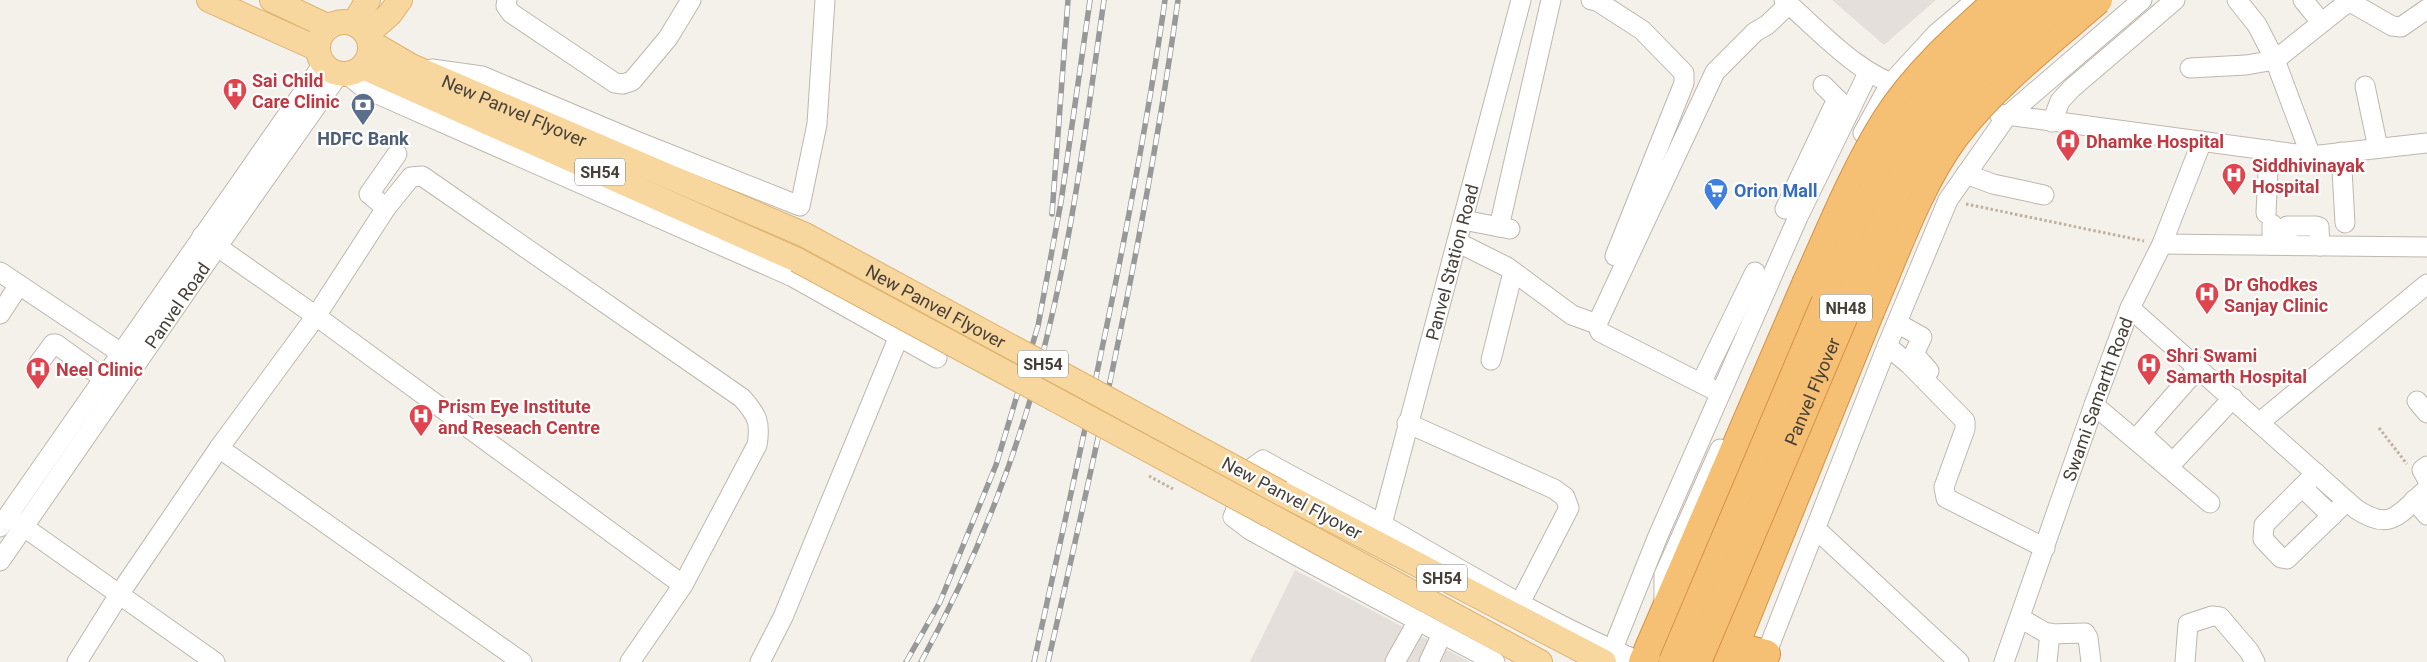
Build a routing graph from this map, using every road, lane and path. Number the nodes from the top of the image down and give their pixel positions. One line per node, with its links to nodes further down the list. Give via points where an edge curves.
1 (209, 0): 26 (main road, SH54)
2 (272, 0): 23 (main road)
3 (368, 0): 24 (main road)
4 (400, 0): 24 (main road, via 390,14)
5 (507, 0): 6 (street, via 506,6 511,13 614,83 623,84 632,81 668,38)
6 (691, 0)
7 (825, 0): 29 (street, via 817,124 800,206 482,76)
8 (1521, 0): 48 (street, Panvel Station Road)
9 (1551, 0): 48 (street, via 1504,228)
10 (1591, 0): 55 (street, via 1642,30 1684,74 1684,82)
11 (1976, 0): 30 (street, via 1936,34)
12 (1998, 0): 103 (highway, bridge, via 1951,43 1903,96 1887,119 1853,182 1806,284)
13 (2030, 0): 121 (highway, Panvel Flyover / NH48, bridge, via 1939,84 1918,108 1887,157)
14 (2064, 0): 122 (highway, Panvel Flyover / NH48, bridge, via 1955,99 1935,122 1906,167)
15 (2098, 0): 108 (highway, bridge, via 1996,89 1955,136 1929,179 1869,314)
16 (2142, 0): 34 (street)
17 (2175, 0): 35 (street, via 2072,88 2060,101)
18 (2236, 0): 25 (street, via 2257,25)
19 (2303, 0): 22 (street)
20 (1787, 2): 28 (street); 65 (street, via 1768,25 1755,32 1716,72)
21 (2427, 9): 22 (street, via 2401,26 2392,26 2352,3 2344,5)
22 (2322, 22): 25 (street)
23 (329, 27): 24 (main road, via 336,23); 26 (main road, via 319,41)
24 (364, 33): 26 (main road, via 368,60); 29 (main road, SH54)
25 (2275, 60): 27 (street); 42 (street)
26 (338, 66): 29 (main road, SH54); 51 (street, Panvel Road); 66 (street, via 375,93 793,277)
27 (2190, 68)
28 (1868, 73): 30 (street); 33 (street)
29 (406, 75): 109 (main road, New Panvel Flyover / SH54, bridge, via 805,235 1281,493); 119 (main road, New Panvel Flyover / SH54, bridge, via 797,260)
30 (1890, 84): 34 (street); 103 (street, via 1856,146 1664,575)
31 (1823, 85): 33 (street)
32 (2365, 86): 38 (street)
33 (1843, 106): 47 (street); 76 (street)
34 (2007, 116): 35 (street); 43 (street)
35 (2052, 122): 36 (street)
36 (2202, 141): 39 (street); 53 (street, Swami Samarth Road)
37 (2427, 143): 38 (street)
38 (2378, 148): 40 (street)
39 (2269, 150): 42 (street); 50 (street)
40 (2341, 152): 42 (street); 49 (street)
41 (397, 154): 46 (street, via 369,194)
42 (2310, 156)
43 (1966, 174): 44 (street, via 1993,184); 45 (street)
44 (2044, 195)
45 (1948, 200): 53 (path); 64 (street)
46 (386, 208): 63 (street); 100 (street, via 411,177 422,176 742,398 755,413 760,428 757,445)
47 (1785, 209)
48 (1463, 220): 52 (street, Panvel Station Road)
49 (2345, 223)
50 (2286, 237): 50 (street, via 2287,226 2319,227); 53 (street); 54 (street)
51 (209, 241): 63 (street); 68 (street, Panvel Road); 72 (street, Panvel Road)
52 (1457, 242): 57 (street); 81 (street, Panvel Station Road)
53 (2162, 244): 61 (street, Swami Samarth Road)
54 (2427, 247)
55 (1615, 256)
56 (0, 272): 60 (street)
57 (1513, 272): 65 (street, via 1572,315); 70 (street)
58 (1755, 272): 75 (street)
59 (2427, 284): 80 (street)
60 (19, 285): 62 (street); 68 (street)
61 (2130, 308): 73 (street); 79 (street, Swami Samarth Road)
62 (0, 314)
63 (316, 316): 83 (street); 100 (street)
64 (1897, 322): 67 (street); 77 (street, via 1922,337 1914,354)
65 (1597, 324): 75 (street, via 1600,332)
66 (899, 336): 69 (street); 115 (street, via 783,617)
67 (1887, 346): 97 (street); 98 (street, via 1965,422 1944,487 1946,498)
68 (120, 353): 72 (street); 74 (street, Panvel Road)
69 (938, 358)
70 (1491, 360)
71 (39, 364): 74 (street, via 56,344)
72 (136, 364): 96 (street, Panvel Road)
73 (2195, 372): 78 (street); 78 (street, via 2142,432 2171,461)
74 (103, 378): 94 (street, Panvel Road)
75 (1701, 383): 76 (street)
76 (1720, 393): 109 (street)
77 (1951, 396)
78 (2229, 403): 80 (street)
79 (2094, 406): 91 (street); 98 (street, Swami Samarth Road)
80 (2260, 422): 85 (street)
81 (1407, 423): 95 (street, Panvel Station Road); 102 (street, via 1554,489 1565,497 1569,508)
82 (2379, 428): 84 (path, via 2411,469)
83 (219, 448): 101 (street); 113 (street)
84 (2425, 472)
85 (2316, 473): 87 (street); 90 (street)
86 (1147, 475): 88 (path)
87 (2302, 487): 93 (street); 93 (street, via 2264,525 2262,539 2287,559)
88 (1172, 489)
89 (2421, 495): 90 (street, via 2385,522 2371,520); 92 (street)
90 (2347, 501): 93 (street)
91 (2210, 503)
92 (2427, 514)
93 (2332, 516)
94 (4, 521): 96 (street)
95 (1382, 524): 102 (street); 105 (street, via 1263,460 1252,468 1233,517 1304,560)
96 (24, 526): 99 (street, Panvel Road); 101 (street)
97 (1816, 529): 110 (street); 123 (street)
98 (2045, 548): 104 (street, Swami Samarth Road)
99 (0, 561)
100 (683, 585): 114 (street)
101 (120, 593): 111 (street); 112 (street)
102 (1520, 603): 109 (street)
103 (1664, 614): 120 (highway)
104 (2020, 618): 107 (street); 124 (street, Swami Samarth Road)
105 (1418, 620): 106 (street); 116 (street)
106 (1442, 634): 117 (street); 118 (street)
107 (2050, 634): 125 (street); 126 (street, via 2085,633)
108 (1730, 654): 110 (highway)
109 (1608, 658): 120 (street)
110 (1764, 658)
111 (77, 662)
112 (215, 662)
113 (522, 662)
114 (630, 662)
115 (760, 662)
116 (1395, 662)
117 (1429, 662)
118 (1495, 662)
119 (1540, 662)
120 (1642, 662)
121 (1673, 662)
122 (1697, 662)
123 (1958, 662)
124 (2004, 662)
125 (2047, 662)
126 (2091, 662)
127 (2185, 662): 128 (street, via 2188,624 2212,616 2220,617)
128 (2255, 662)

